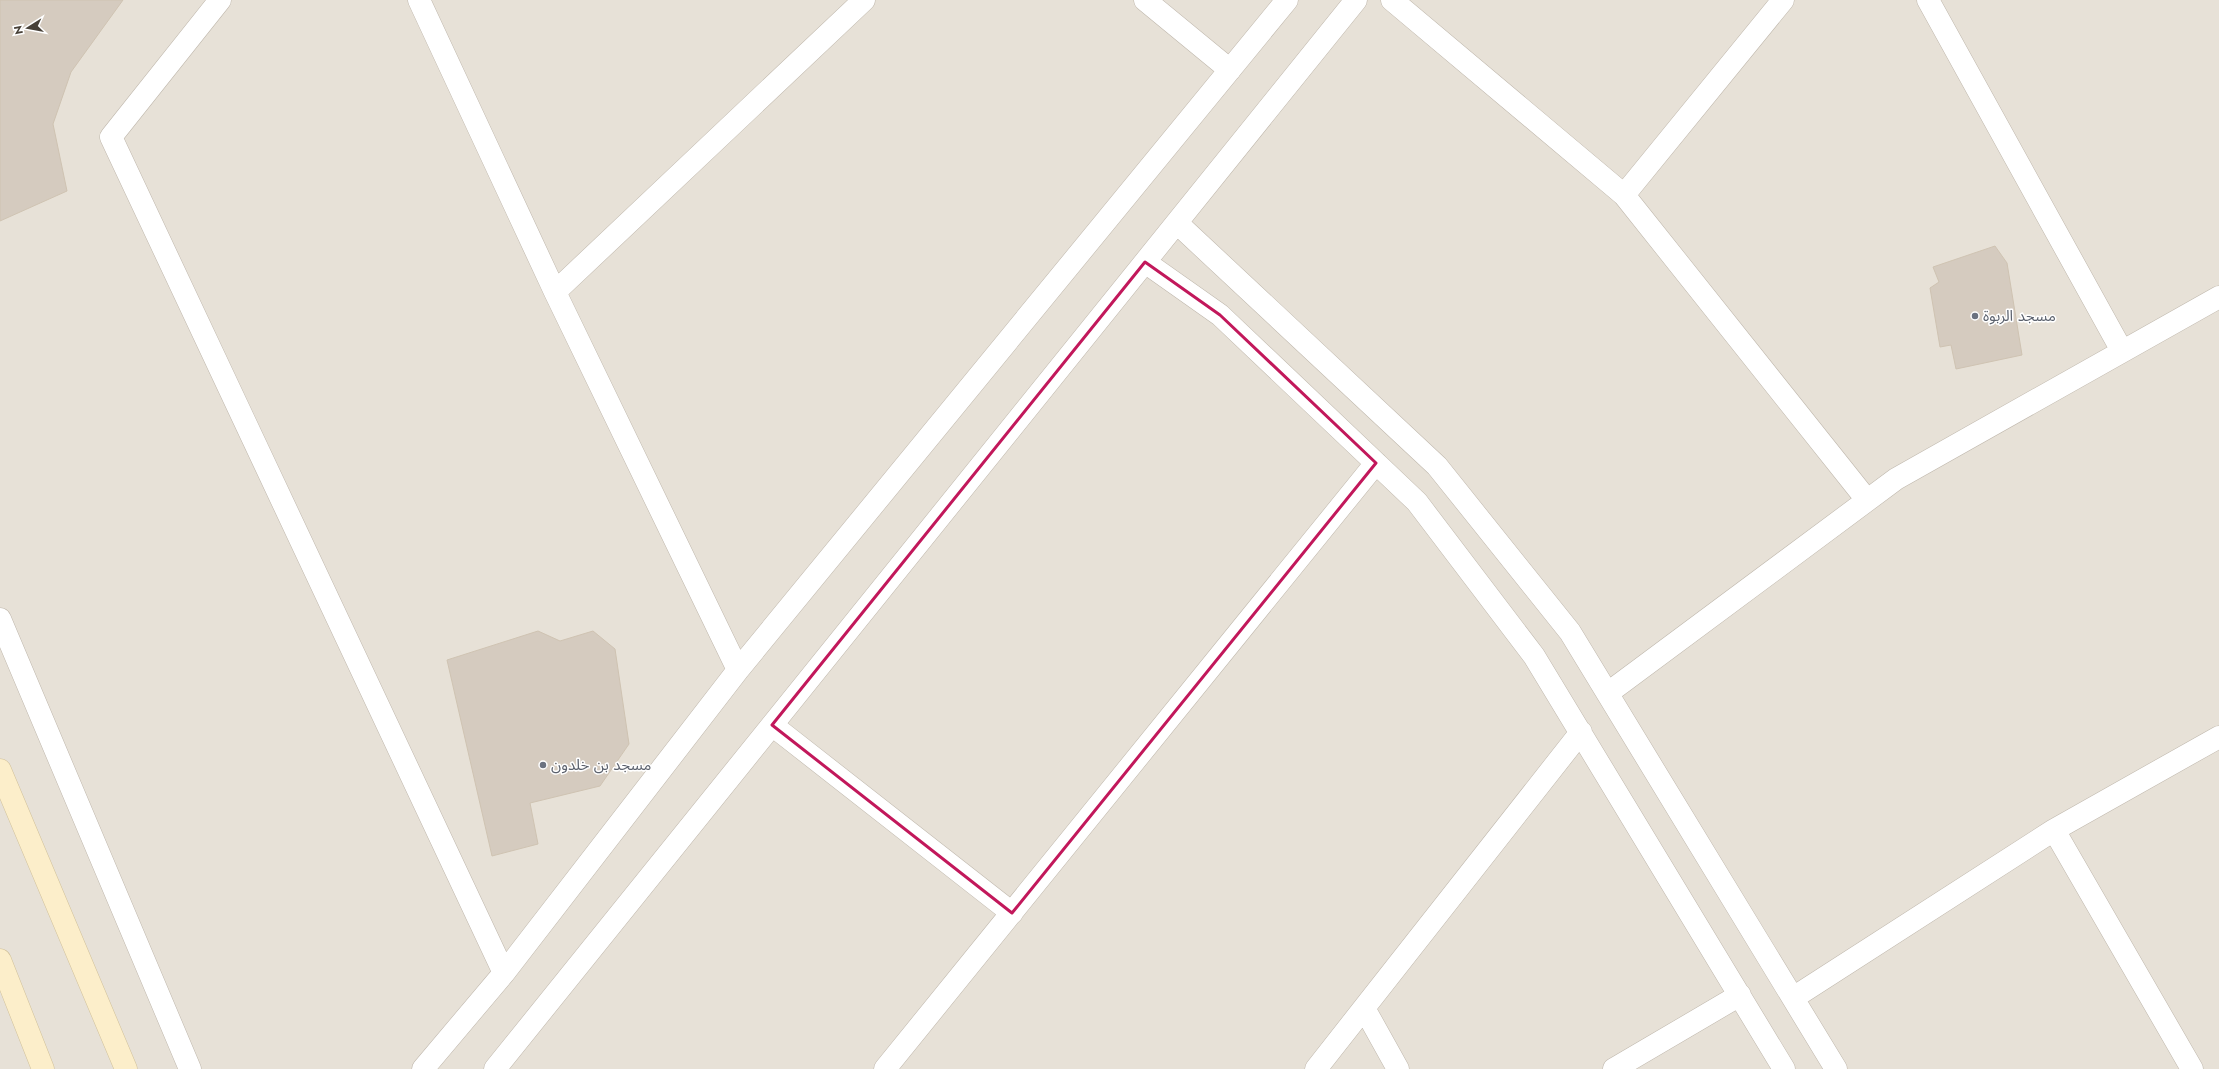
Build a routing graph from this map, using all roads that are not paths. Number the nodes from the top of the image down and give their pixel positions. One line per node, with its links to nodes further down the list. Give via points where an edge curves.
1 (220, 0): 29 (street, via 111,137)
2 (419, 0): 14 (street)
3 (864, 0): 14 (street)
4 (1146, 0): 10 (street)
5 (1287, 0): 10 (street)
6 (1356, 0): 12 (street)
7 (1392, 0): 11 (street)
8 (1783, 0): 11 (street)
9 (1928, 0): 16 (street)
10 (1230, 70): 20 (street)
11 (1624, 194): 18 (street)
12 (1177, 223): 13 (street); 21 (street, via 1437,466 1570,632)
13 (1146, 262): 17 (street, via 1220,315); 22 (street)
14 (555, 292): 20 (street)
15 (2219, 297): 16 (street)
16 (2122, 351): 18 (street, via 1896,479)
17 (1376, 463): 23 (street, via 1417,502 1534,656); 27 (street)
18 (1867, 500): 21 (street)
19 (0, 619): 35 (street)
20 (738, 670): 29 (street)
21 (1608, 694): 31 (street)
22 (772, 725): 27 (street); 37 (street)
23 (1580, 732): 30 (street); 32 (street)
24 (2218, 740): 26 (street)
25 (0, 770): 34 (street)
26 (2054, 830): 31 (street); 44 (street)
27 (1012, 913): 38 (street)
28 (0, 960): 33 (street)
29 (504, 973): 36 (street)
30 (1740, 995): 41 (street); 42 (street)
31 (1793, 998): 43 (street)
32 (1364, 1008): 39 (street); 40 (street)
33 (43, 1069)
34 (126, 1069)
35 (190, 1069)
36 (423, 1069)
37 (495, 1069)
38 (885, 1069)
39 (1316, 1069)
40 (1398, 1069)
41 (1614, 1069)
42 (1784, 1069)
43 (1836, 1069)
44 (2192, 1069)

